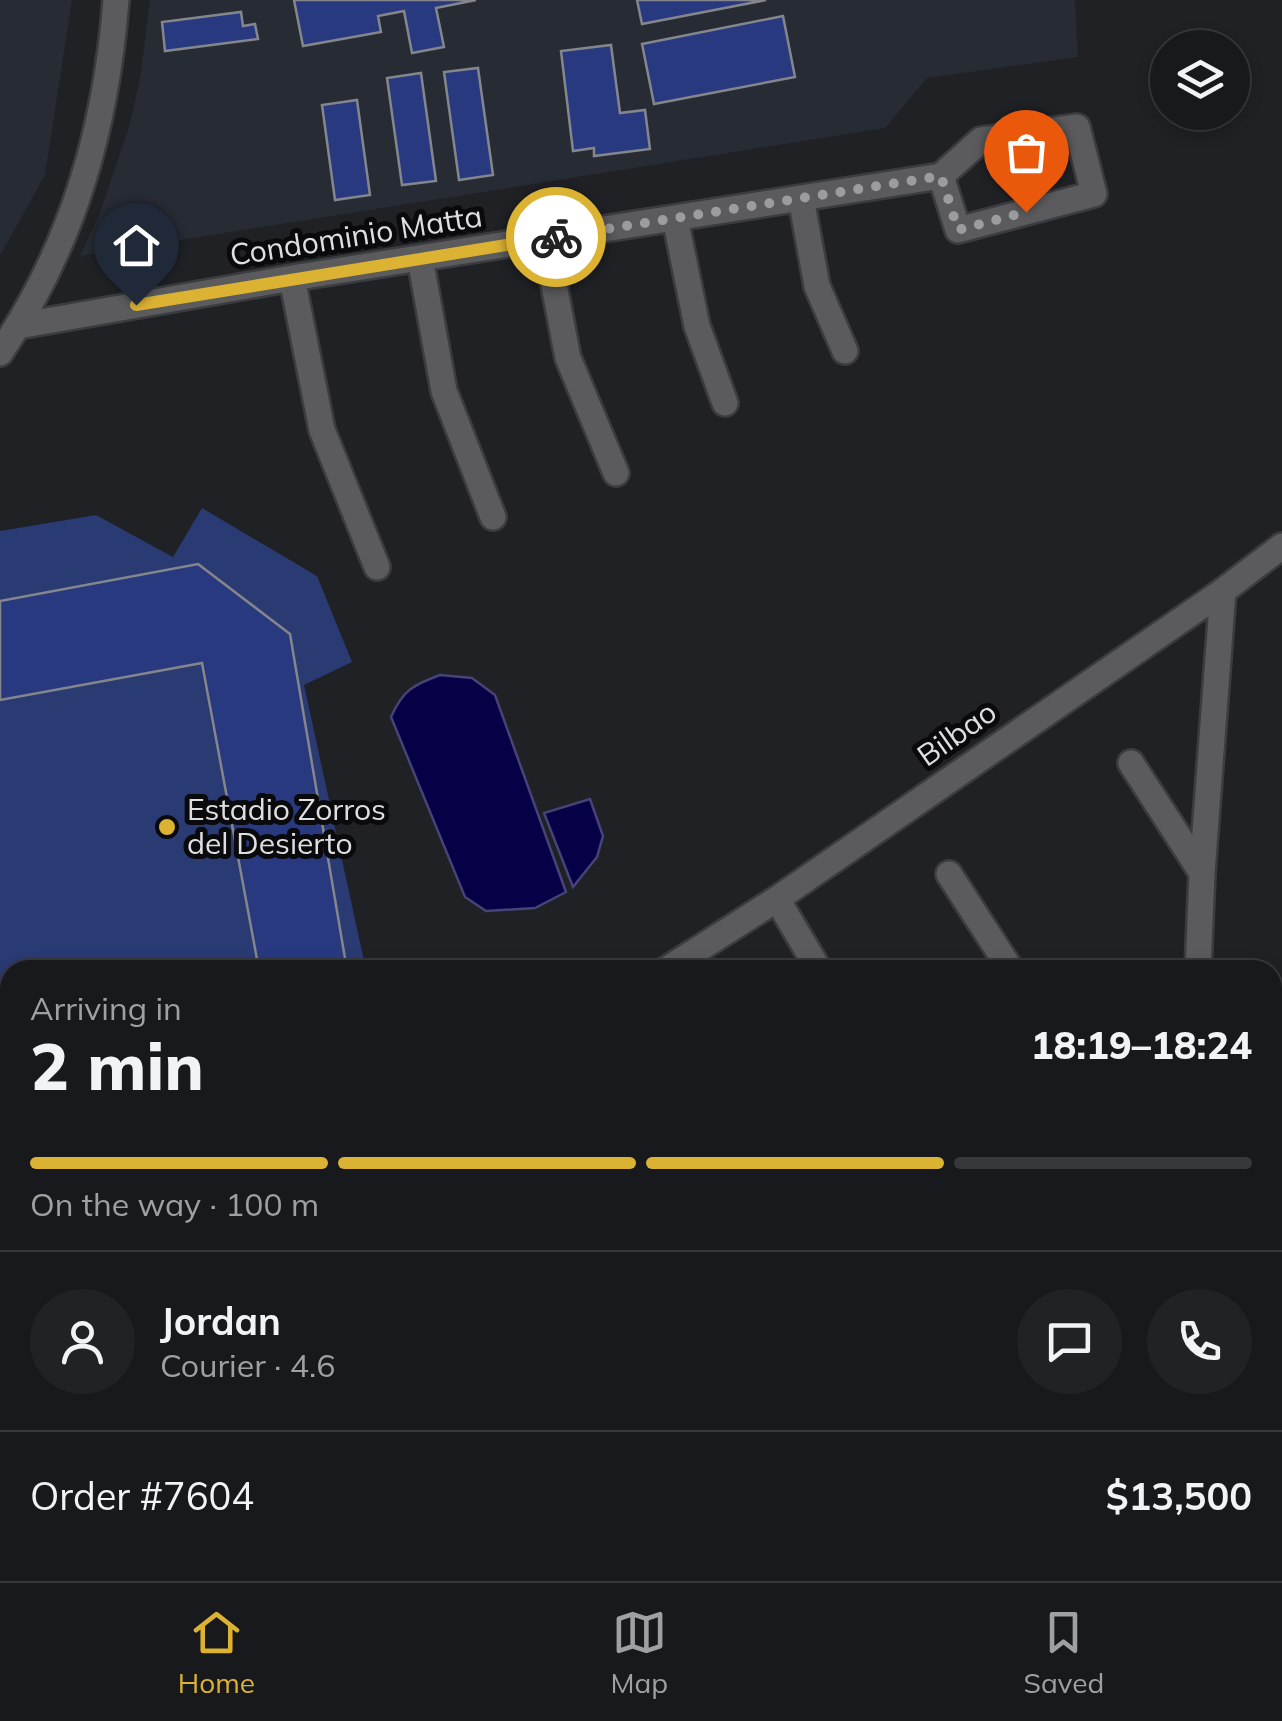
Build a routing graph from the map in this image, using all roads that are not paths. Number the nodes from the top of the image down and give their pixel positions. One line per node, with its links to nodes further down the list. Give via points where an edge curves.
1 (116, 0): 8 (street, via 90,162 59,246)
2 (941, 176): 2 (street, via 958,230 1094,194 1078,127 981,140); 3 (street, Condominio Matta)
3 (802, 198): 4 (street, Condominio Matta); 9 (street, via 817,286)
4 (675, 218): 5 (street, Condominio Matta); 11 (street, via 697,326)
5 (545, 238): 6 (street, Condominio Matta); 12 (street, via 568,358)
6 (420, 258): 7 (street, Condominio Matta); 13 (street, via 444,391)
7 (292, 278): 8 (street, Condominio Matta); 15 (street, via 322,430)
8 (18, 326): 10 (street)
9 (845, 351)
10 (0, 353)
11 (725, 403)
12 (616, 473)
13 (493, 517)
14 (1282, 546): 16 (street, Bilbao)
15 (377, 568)
16 (1223, 591): 18 (street); 20 (street, Bilbao)
17 (1132, 763): 18 (street)
18 (1202, 873): 24 (street)
19 (949, 874): 23 (street)
20 (776, 899): 21 (street, Bilbao); 22 (street)
21 (681, 960)
22 (812, 960)
23 (1005, 960)
24 (1198, 960)

